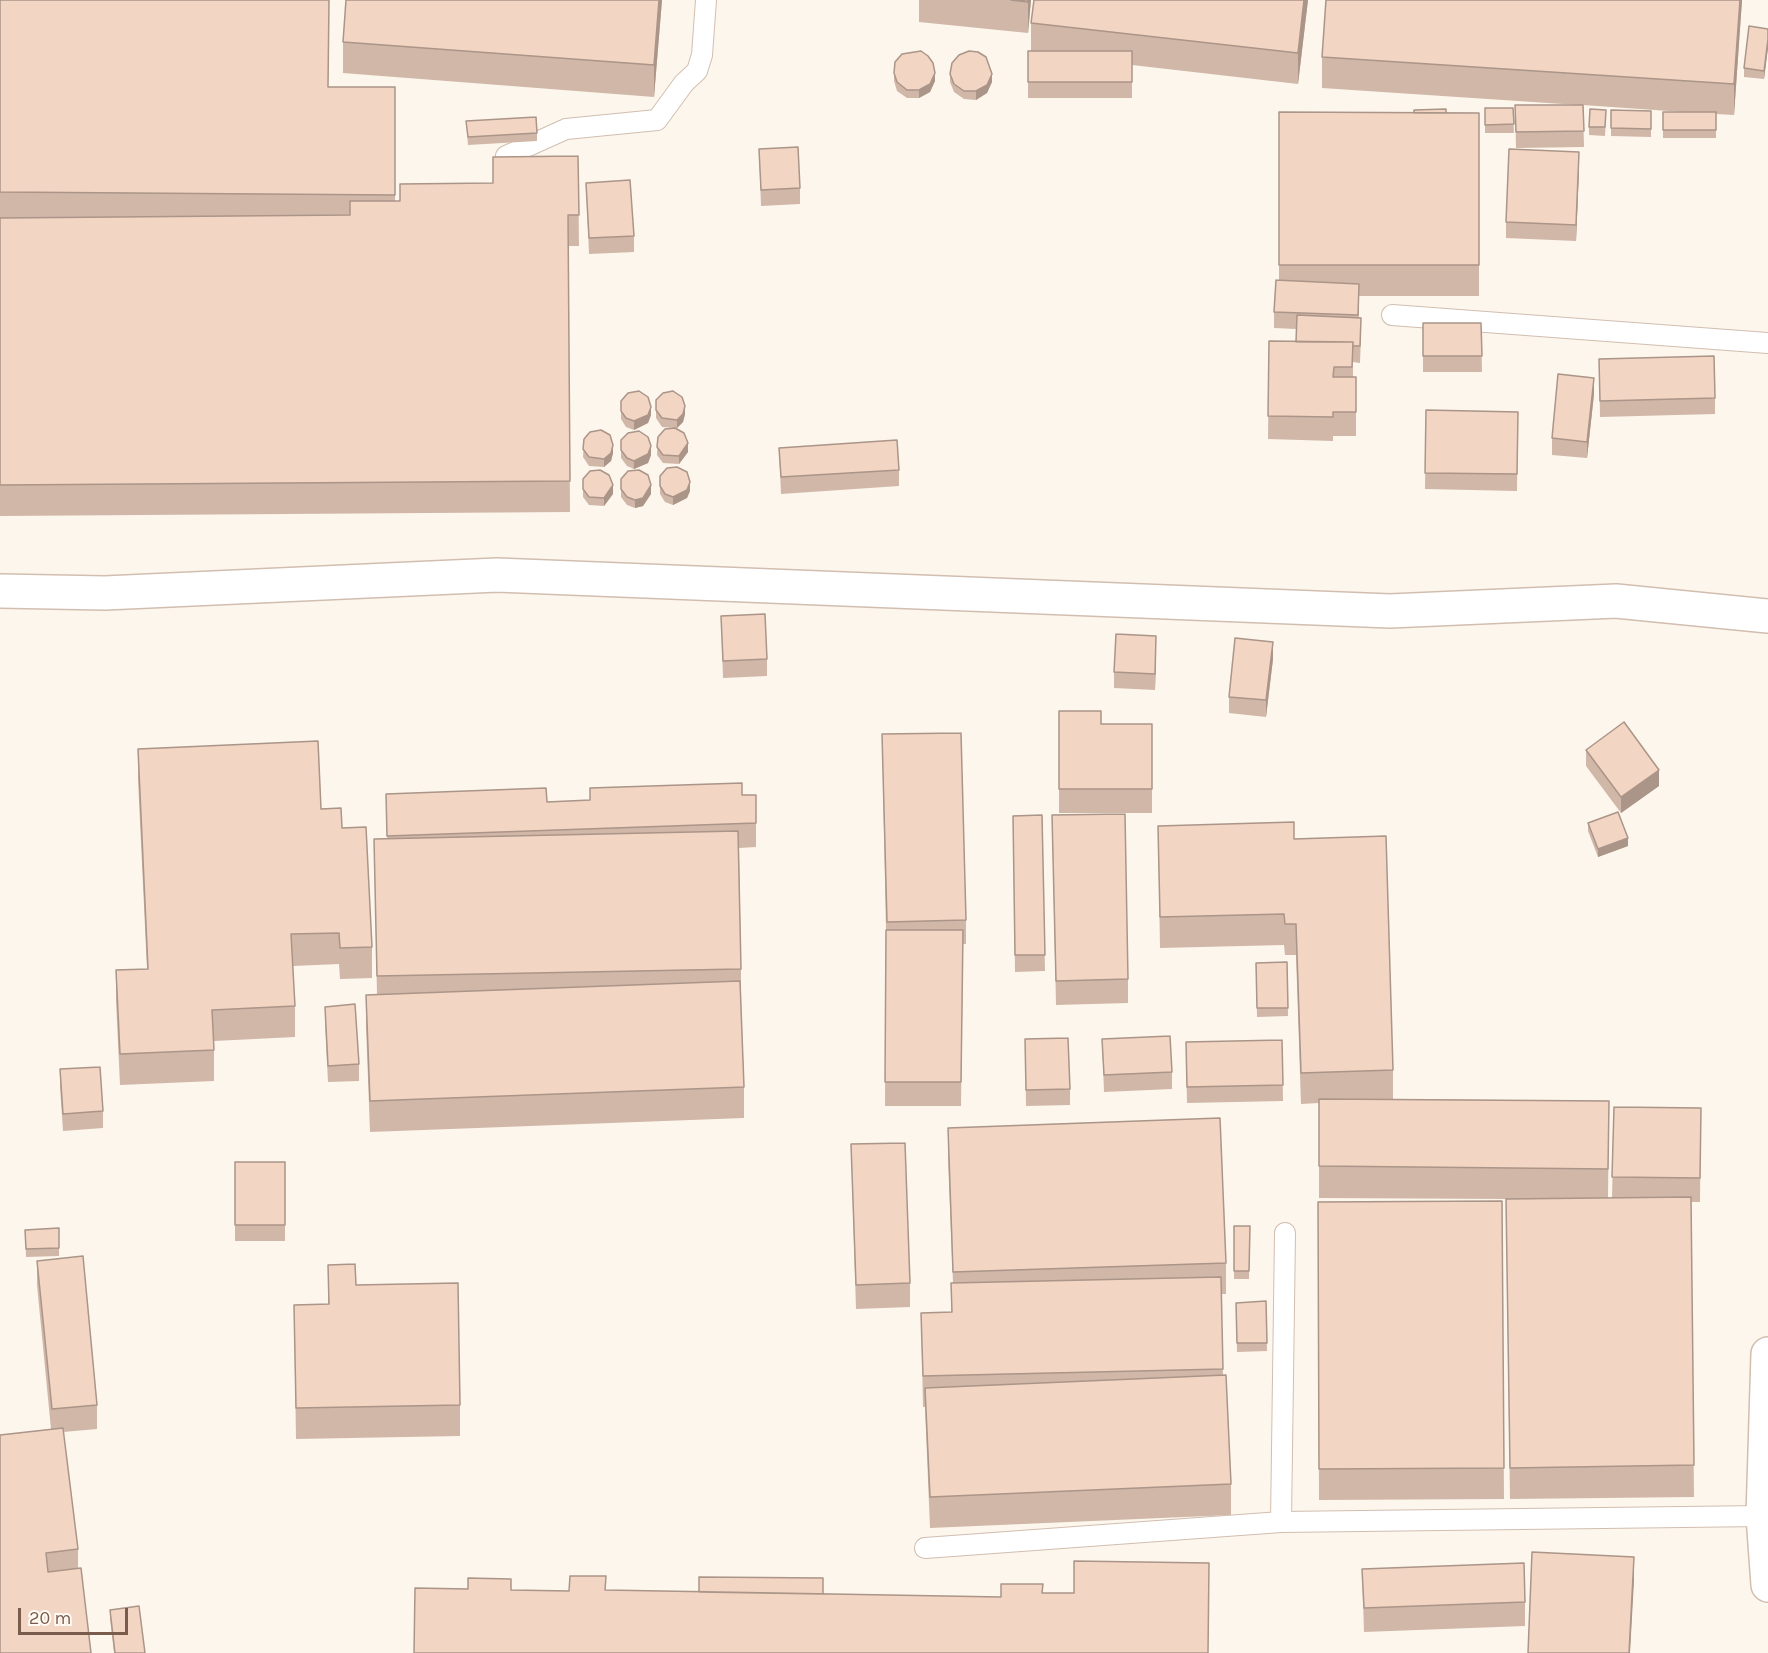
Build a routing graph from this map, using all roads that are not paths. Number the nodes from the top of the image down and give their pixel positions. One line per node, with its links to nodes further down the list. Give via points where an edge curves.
1 (706, 0): 2 (lane, via 697,71 657,120 566,129)
2 (506, 156)
3 (1392, 315): 4 (lane)
4 (1768, 343)
5 (0, 591): 6 (street, via 105,593 497,575 1390,610 1616,601)
6 (1768, 616)
7 (1285, 1233): 10 (lane)
8 (1768, 1354): 9 (street)
9 (1762, 1516): 10 (lane); 12 (street)
10 (1281, 1522): 11 (lane)
11 (925, 1548)
12 (1768, 1585)

